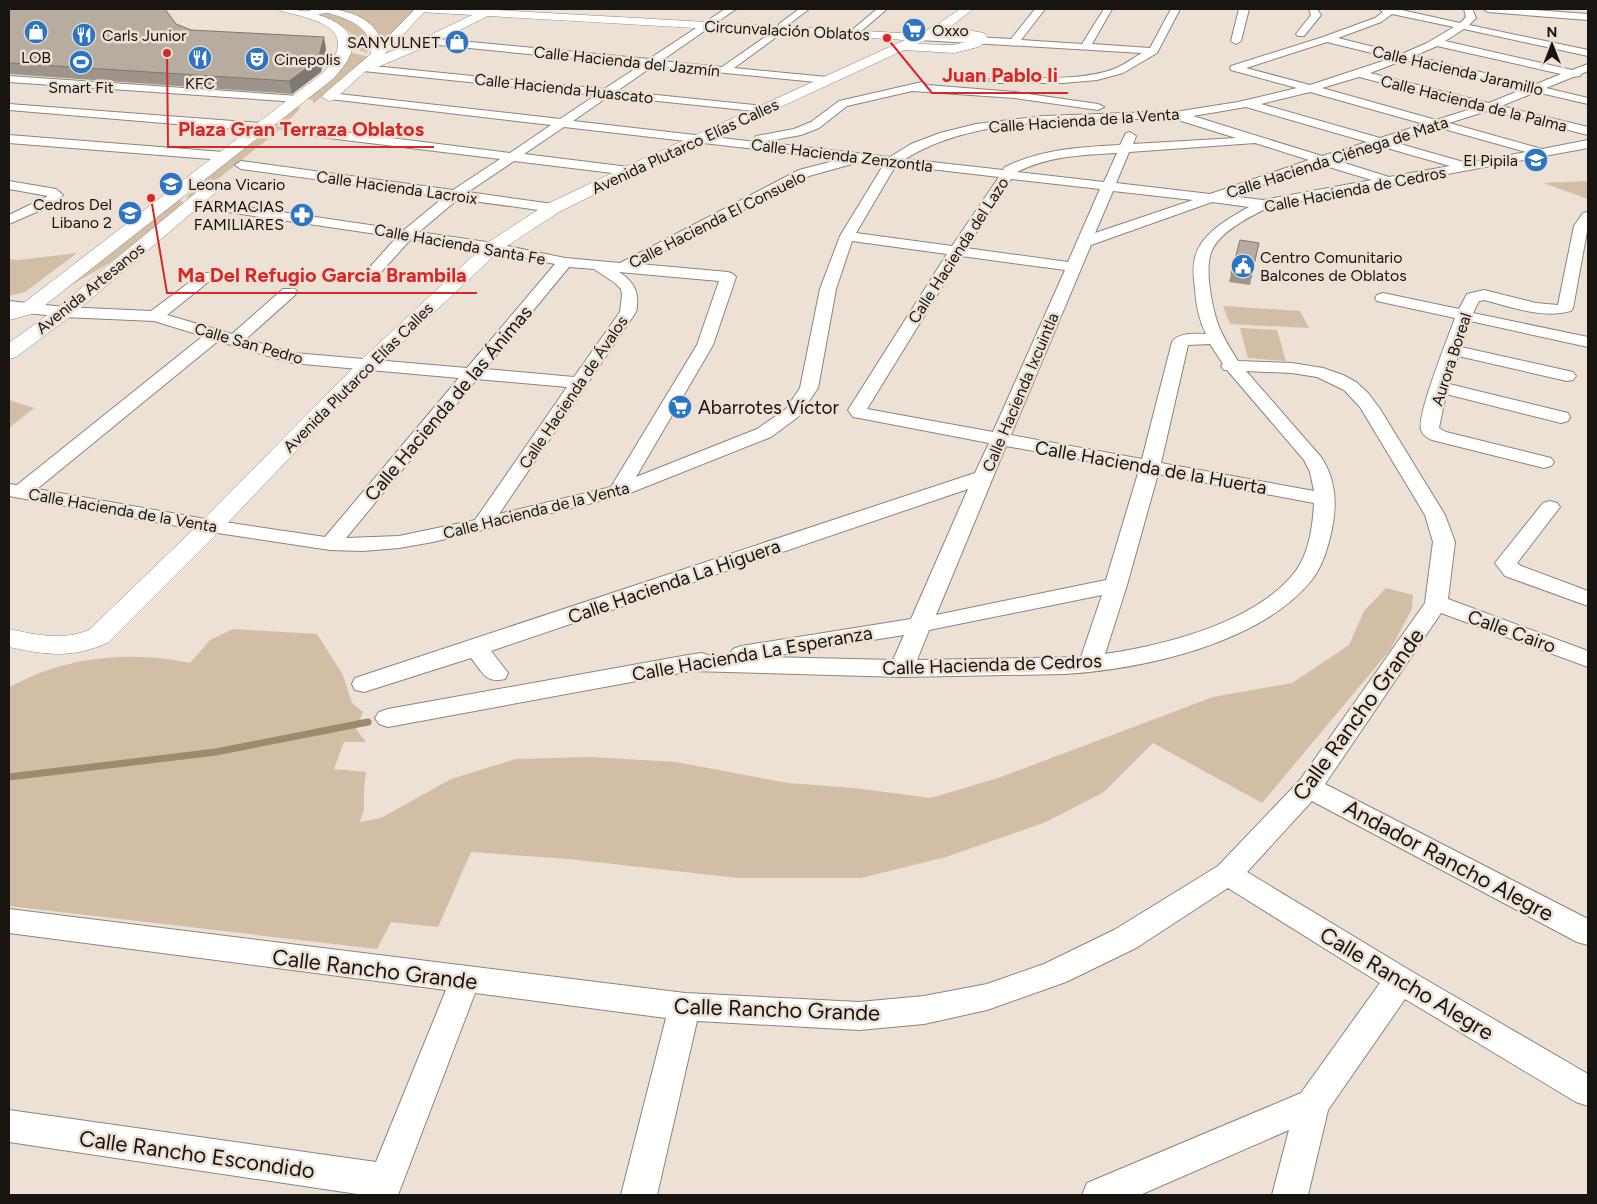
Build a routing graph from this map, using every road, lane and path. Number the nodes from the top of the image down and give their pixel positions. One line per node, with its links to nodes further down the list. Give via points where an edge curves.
1 (285, 9): 19 (street)
2 (328, 9): 19 (street); 39 (street, via 371,32)
3 (420, 9): 17 (street, Circunvalación Oblatos); 39 (street, Avenida Artesanos)
4 (471, 9): 17 (street, Circunvalación Oblatos)
5 (731, 9): 21 (street)
6 (805, 9): 23 (street)
7 (882, 9): 24 (street)
8 (966, 9): 25 (street, Avenida Plutarco Elías Calles)
9 (1040, 9): 29 (street)
10 (1108, 9): 33 (street)
11 (1175, 9): 36 (street)
12 (1244, 9): 31 (street)
13 (1313, 9): 26 (street, via 1316,15)
14 (1389, 9): 22 (street); 27 (street, via 1378,20)
15 (1468, 9): 22 (street, via 1471,18)
16 (1488, 9): 18 (street)
17 (490, 11): 21 (street, Circunvalación Oblatos); 30 (street)
18 (1554, 12): 20 (street); 34 (street, via 1556,28)
19 (308, 14): 39 (street, via 341,30)
20 (1588, 17)
21 (708, 24): 23 (street, Circunvalación Oblatos); 41 (street)
22 (1464, 26): 32 (street, Calle Hacienda de la Venta); 34 (street)
23 (781, 28): 24 (street, Circunvalación Oblatos); 25 (street, Circunvalación Oblatos); 43 (street)
24 (856, 31): 25 (street, Circunvalación Oblatos)
25 (928, 34): 28 (street, Circunvalación Oblatos); 28 (street, via 966,32); 35 (street, Avenida Plutarco Elías Calles)
26 (1301, 34)
27 (1327, 39): 40 (street, Calle Hacienda Jaramillo); 54 (street, via 1234,68)
28 (982, 40): 29 (street, Circunvalación Oblatos); 35 (street, via 957,49); 36 (street, Circunvalación Oblatos)
29 (1016, 40): 33 (street, Circunvalación Oblatos)
30 (428, 41): 37 (street); 41 (street, Calle Hacienda del Jazmín)
31 (1236, 41)
32 (1435, 42): 40 (street, Calle Hacienda de la Venta); 44 (street)
33 (1087, 44): 36 (street, Circunvalación Oblatos)
34 (1545, 44): 38 (street)
35 (902, 46): 49 (street, Avenida Plutarco Elías Calles)
36 (1155, 49): 48 (street, via 1124,69 1097,76 1049,80)
37 (399, 53): 39 (street); 39 (street)
38 (1588, 53)
39 (361, 54): 55 (street, Calle Hacienda Huascato); 56 (street, Avenida Artesanos); 59 (street, Avenida Artesanos, via 347,52)
40 (1403, 57): 45 (street, Calle Hacienda de la Venta); 53 (street, Calle Hacienda Jaramillo)
41 (649, 64): 43 (street, Calle Hacienda del Jazmín); 55 (street)
42 (1588, 67): 44 (street, Calle Hacienda Ciénega de Mata)
43 (723, 71): 49 (street, Calle Hacienda del Jazmín)
44 (1573, 73): 46 (street); 53 (street, Calle Hacienda Ciénega de Mata)
45 (1360, 74): 54 (street, Calle Hacienda de la Venta); 60 (street, Calle Hacienda de la Palma)
46 (1588, 77)
47 (9, 79): 51 (street)
48 (983, 79)
49 (827, 80): 62 (street, Avenida Plutarco Elías Calles)
50 (966, 80): 52 (street)
51 (118, 86): 59 (street); 63 (street)
52 (907, 87): 64 (street, via 1014,95); 77 (street, via 843,104 806,129)
53 (1536, 88): 57 (street, Calle Hacienda Jaramillo); 60 (street, Calle Hacienda Ciénega de Mata)
54 (1307, 89): 58 (street, Calle Hacienda de la Venta); 68 (street)
55 (607, 92): 62 (street, Calle Hacienda Huascato); 67 (street)
56 (330, 96): 59 (street, Avenida Artesanos); 67 (street, Calle Hacienda Zenzontla)
57 (1588, 101)
58 (1247, 104): 65 (street, Calle Hacienda de la Venta); 76 (street)
59 (308, 106): 69 (street, Avenida Artesanos); 70 (street, Avenida Artesanos)
60 (1491, 106): 68 (street, Calle Hacienda Ciénega de Mata); 71 (street, Calle Hacienda de la Palma)
61 (9, 107): 63 (street)
62 (764, 109): 72 (street, Avenida Plutarco Elías Calles)
63 (57, 111): 66 (street); 69 (street)
64 (1139, 115): 65 (street, Calle Hacienda de la Venta); 79 (street, Calle Hacienda Ixcuintla); 85 (street, Calle Hacienda de la Venta, via 1054,119 979,128 928,141)
65 (1176, 115): 74 (street)
66 (33, 121)
67 (562, 122): 72 (street, Calle Hacienda Zenzontla); 82 (street)
68 (1440, 124): 76 (street, Calle Hacienda Ciénega de Mata); 80 (street)
69 (260, 127): 83 (street, Avenida Artesanos)
70 (288, 129): 75 (street, Avenida Artesanos); 82 (street)
71 (1588, 131)
72 (701, 138): 77 (street, Calle Hacienda Zenzontla); 89 (street, Avenida Plutarco Elías Calles)
73 (9, 139): 83 (street)
74 (1254, 140): 79 (street, Calle Hacienda del Lazo); 86 (street)
75 (272, 141)
76 (1384, 141): 86 (street, Calle Hacienda Ciénega de Mata); 88 (street)
77 (738, 142): 84 (street, Calle Hacienda Zenzontla)
78 (1588, 144): 80 (street, Calle Hacienda de Cedros)
79 (1125, 147): 90 (street, Calle Hacienda del Lazo, via 1046,156 1017,165); 93 (street, Calle Hacienda Ixcuintla)
80 (1541, 152): 88 (street, Calle Hacienda de Cedros)
81 (257, 153): 87 (street, Avenida Artesanos)
82 (512, 156): 89 (street); 94 (street)
83 (219, 159): 96 (street, via 213,172 183,197 183,200); 115 (street, Avenida Artesanos)
84 (871, 160): 85 (street, Calle Hacienda Zenzontla); 109 (street, Calle Hacienda El Consuelo, via 845,162 804,173)
85 (892, 161): 90 (street, Calle Hacienda Zenzontla); 102 (street, Calle Hacienda de la Venta)
86 (1320, 161): 91 (street); 95 (street, Calle Hacienda Ciénega de Mata)
87 (241, 166): 94 (street, Calle Hacienda Lacroix); 96 (street, Avenida Artesanos)
88 (1467, 167): 91 (street, Calle Hacienda de Cedros)
89 (629, 171): 97 (street, Avenida Plutarco Elías Calles)
90 (1006, 174): 93 (street, Calle Hacienda Zenzontla); 105 (street, Calle Hacienda del Lazo)
91 (1390, 181): 98 (street, Calle Hacienda de Cedros)
92 (9, 185): 100 (street, via 56,195 52,200)
93 (1108, 186): 95 (street, Calle Hacienda Zenzontla); 103 (street, Calle Hacienda Ixcuintla)
94 (455, 195): 97 (street, Calle Hacienda Lacroix); 101 (street)
95 (1210, 198): 98 (street, Calle Hacienda Zenzontla); 103 (street, Calle Hacienda Ciénega de Mata)
96 (193, 203): 101 (street, Calle Hacienda Santa Fe); 116 (street, Avenida Artesanos)
97 (553, 208): 104 (street, Avenida Plutarco Elías Calles)
98 (1236, 208): 121 (street, Calle Hacienda de Cedros, via 1208,244 1202,259 1202,300)
99 (1588, 216): 118 (street, Aurora Boreal, via 1581,226 1564,308 1544,309 1480,295 1473,297)
100 (9, 220)
101 (408, 234): 104 (street, Calle Hacienda Santa Fe); 111 (street)
102 (847, 236): 105 (street); 139 (street, Calle Hacienda de la Venta, via 828,289 809,388 792,413 764,433)
103 (1084, 242): 108 (street, Calle Hacienda Ixcuintla)
104 (493, 247): 106 (street, Calle Hacienda Santa Fe); 126 (street, Avenida Plutarco Elías Calles)
105 (957, 250): 108 (street); 132 (street, Calle Hacienda del Lazo, via 858,407)
106 (565, 262): 107 (street, Calle Hacienda Santa Fe); 128 (street, Calle Hacienda de las Ánimas)
107 (599, 266): 109 (street, Calle Hacienda Santa Fe); 130 (street, Calle Hacienda de Ávalos, via 622,280 631,294 631,303)
108 (1073, 267): 134 (street, Calle Hacienda Ixcuintla)
109 (621, 268): 139 (street, Calle Hacienda Santa Fe, via 728,277 705,344)
110 (207, 276): 119 (street)
111 (368, 278)
112 (289, 292): 122 (street)
113 (1383, 298): 118 (street)
114 (9, 306): 115 (street, Calle San Pedro)
115 (28, 309): 116 (street, Calle San Pedro); 117 (street)
116 (64, 312): 119 (street, Calle San Pedro); 125 (street, Avenida Artesanos)
117 (9, 314)
118 (1464, 315): 123 (street); 124 (street, Aurora Boreal)
119 (156, 316): 120 (street, Calle San Pedro)
120 (216, 334): 122 (street, Calle San Pedro); 138 (street)
121 (1216, 339): 127 (street, Calle Hacienda de Cedros); 136 (street, via 1180,342)
122 (236, 340): 126 (street, Calle San Pedro, via 292,358)
123 (1588, 342)
124 (1452, 350): 129 (street); 131 (street, Aurora Boreal)
125 (9, 353)
126 (366, 366): 128 (street, Calle San Pedro); 143 (street, Avenida Plutarco Elías Calles)
127 (1230, 366): 140 (street, Calle Hacienda de Cedros, via 1310,456 1321,473); 147 (street, Calle Rancho Grande, via 1320,372 1344,383 1362,398 1436,515 1444,542)
128 (472, 374): 130 (street, Calle San Pedro); 144 (street, Calle Hacienda de las Ánimas)
129 (1567, 376)
130 (580, 383): 142 (street, Calle Hacienda de Ávalos)
131 (1439, 387): 133 (street); 135 (street, Aurora Boreal, via 1431,432)
132 (859, 413): 134 (street, Calle Hacienda de la Huerta)
133 (1561, 417)
134 (1000, 439): 136 (street, Calle Hacienda de la Huerta); 137 (street, Calle Hacienda Ixcuintla)
135 (1544, 462)
136 (1150, 467): 140 (street, Calle Hacienda de la Huerta); 145 (street)
137 (984, 477): 148 (street, Calle Hacienda Ixcuintla); 150 (street, Calle Hacienda La Higuera)
138 (15, 491): 143 (street, Calle Hacienda de la Venta)
139 (618, 491): 142 (street, Calle Hacienda de la Venta)
140 (1326, 499): 153 (street, Calle Hacienda de Cedros, via 1317,549 1303,576 1278,600 1217,634)
141 (1550, 507): 146 (street, via 1506,566)
142 (482, 524): 144 (street, Calle Hacienda de la Venta, via 399,542)
143 (211, 526): 144 (street, Calle Hacienda de la Venta); 149 (street, Avenida Plutarco Elías Calles, via 99,636 78,645 55,647)
144 (330, 544)
145 (1116, 585): 148 (street, Calle Hacienda La Esperanza); 153 (street)
146 (1588, 599)
147 (1436, 603): 151 (street, Calle Cairo); 158 (street, Calle Rancho Grande)
148 (920, 625): 152 (street, Calle Hacienda La Esperanza); 154 (street, Calle Hacienda Ixcuintla)
149 (9, 638)
150 (476, 648): 155 (street); 156 (street, Calle Hacienda La Higuera)
151 (1588, 659)
152 (688, 663): 154 (street, Calle Hacienda de Cedros); 157 (street, Calle Hacienda La Esperanza)
153 (1090, 665): 154 (street, Calle Hacienda de Cedros)
154 (901, 669)
155 (496, 673)
156 (364, 684)
157 (388, 718)
158 (1309, 787): 159 (street, Calle Rancho Grande); 161 (street, Andador Rancho Alegre)
159 (1228, 874): 163 (street, Calle Rancho Alegre); 164 (street, Calle Rancho Grande, via 1125,939 1055,973 987,997 924,1010 859,1016)
160 (9, 921): 162 (street, Calle Rancho Grande)
161 (1588, 933)
162 (465, 980): 164 (street, Calle Rancho Grande); 168 (street)
163 (1400, 980): 165 (street, Calle Rancho Alegre); 166 (street)
164 (685, 1007): 169 (street)
165 (1588, 1090)
166 (1313, 1104): 170 (street); 171 (street)
167 (9, 1126): 168 (street, Calle Rancho Escondido)
168 (383, 1188)
169 (639, 1195)
170 (1100, 1195)
171 (1290, 1195)

